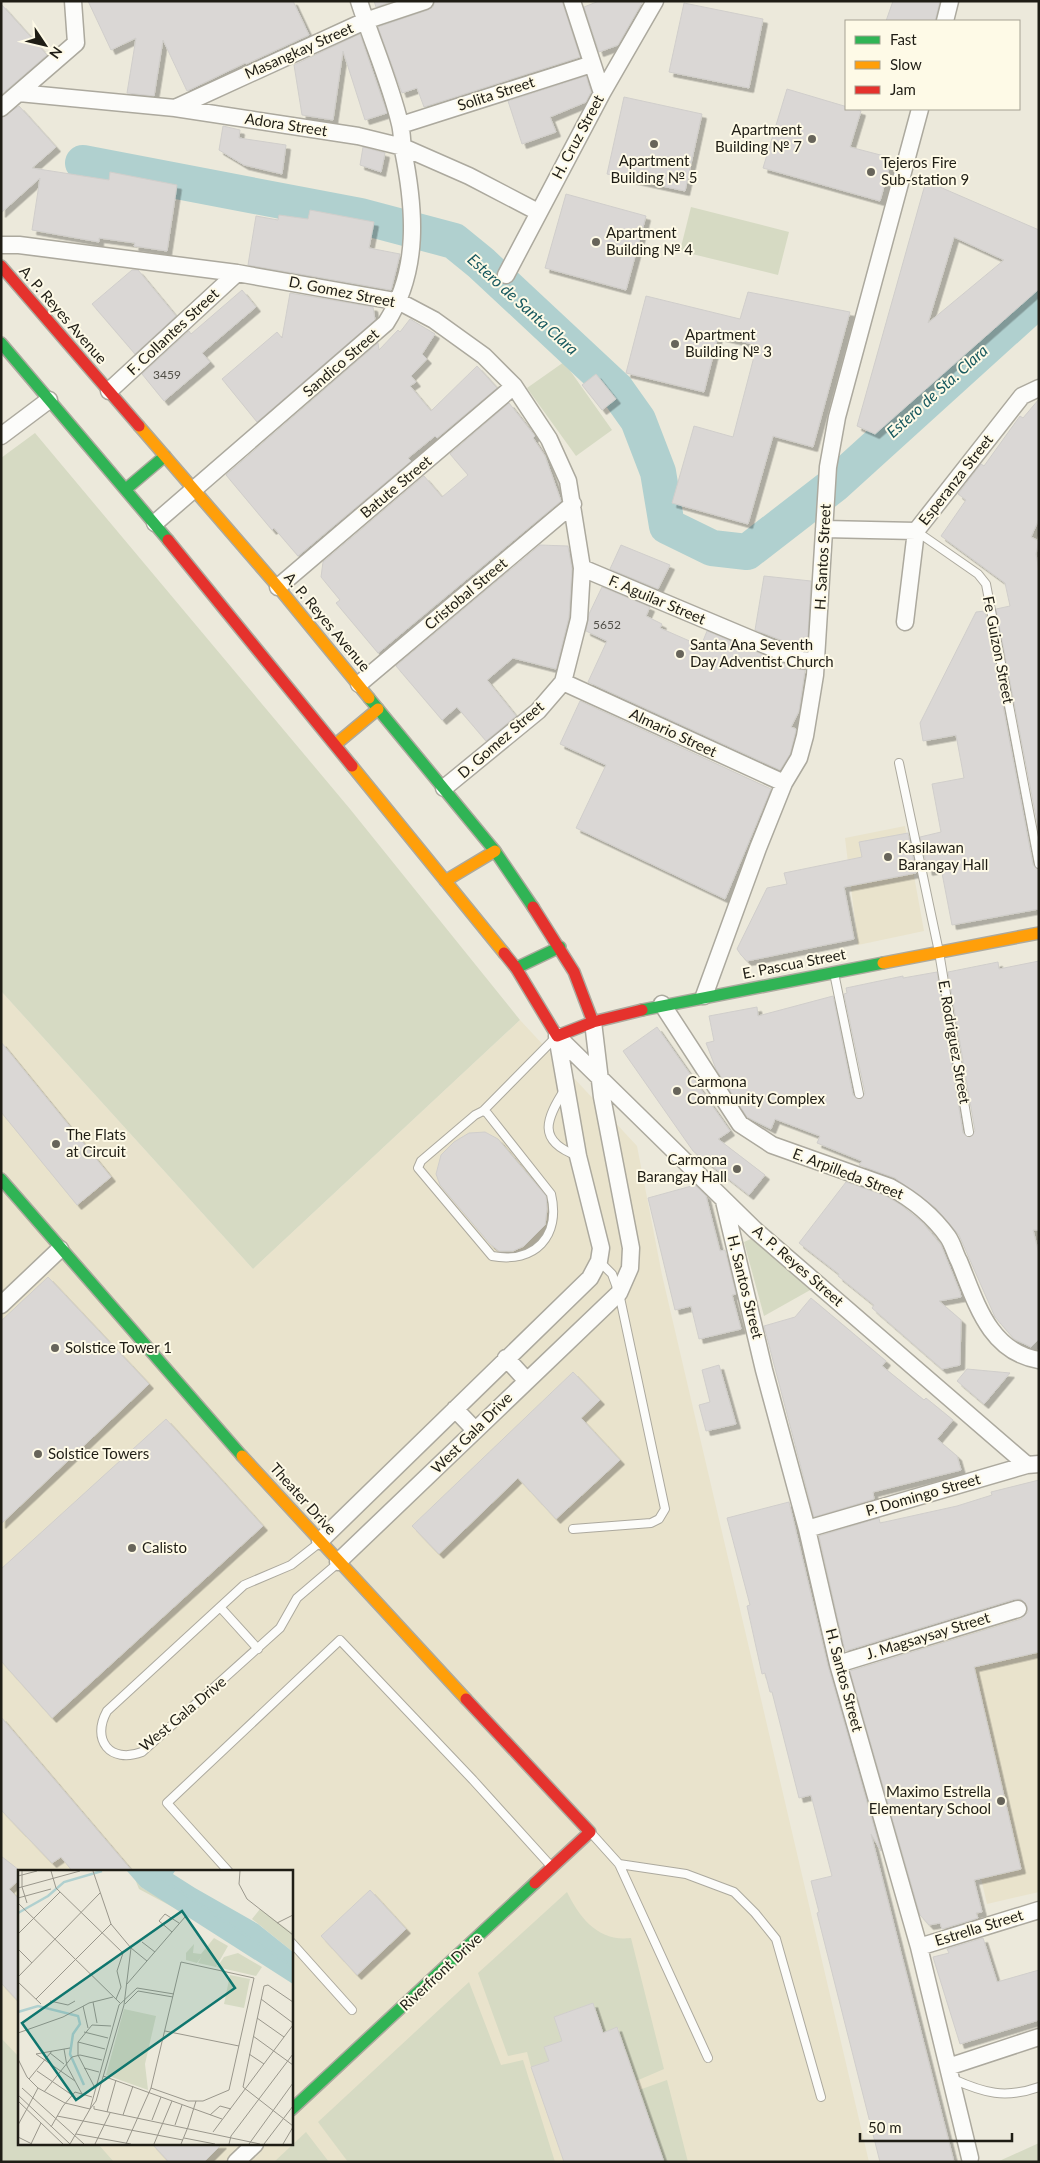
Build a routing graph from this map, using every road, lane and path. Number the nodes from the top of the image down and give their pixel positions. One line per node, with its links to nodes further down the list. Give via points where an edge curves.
1 (73, 1): 10 (street, via 76,43)
2 (359, 1): 8 (street, Sandico Street)
3 (425, 1): 8 (street, Masangkay Street)
4 (572, 1): 9 (street)
5 (655, 1): 11 (street, H. Cruz Street)
6 (950, 1): 7 (street)
7 (945, 20)
8 (365, 21): 13 (street, Masangkay Street); 15 (street, Sandico Street)
9 (592, 64): 11 (street); 15 (street, Solita Street)
10 (19, 93): 12 (street); 13 (street, Adora Street)
11 (602, 93): 17 (street, H. Cruz Street)
12 (1, 108)
13 (175, 108): 16 (street, Adora Street, via 358,136)
14 (920, 110): 34 (street, H. Santos Street, via 837,417)
15 (401, 125): 16 (street, Sandico Street)
16 (403, 147): 17 (street, Adora Street, via 469,176); 22 (street, Sandico Street, via 410,180 412,240)
17 (538, 212): 21 (street, H. Cruz Street)
18 (1, 245): 20 (street, D. Gomez Street)
19 (1, 266): 26 (street, A. P. Reyes Avenue)
20 (237, 273): 22 (street, D. Gomez Street); 26 (street, F. Collantes Street)
21 (506, 275)
22 (400, 302): 24 (street, D. Gomez Street, via 434,320 484,356); 31 (street, Sandico Street, via 386,323)
23 (1, 343): 27 (street)
24 (514, 386): 32 (street, D. Gomez Street, via 549,439 568,481); 37 (street, Batute Street)
25 (1039, 388): 35 (street, Esperanza Street, via 1022,396)
26 (109, 392): 29 (street, A. P. Reyes Avenue)
27 (49, 400): 28 (street); 30 (street)
28 (1, 436)
29 (165, 456): 30 (street); 31 (street, A. P. Reyes Avenue)
30 (126, 489): 33 (street)
31 (194, 491): 33 (street, Sandico Street); 37 (street, A. P. Reyes Avenue)
32 (573, 504): 36 (street, D. Gomez Street); 41 (street, Cristobal Street)
33 (155, 523): 43 (street)
34 (824, 529): 35 (street); 39 (street, H. Santos Street)
35 (916, 531): 38 (street, Esperanza Street); 48 (lane, Fe Guizon Street, via 978,574 986,584)
36 (582, 568): 39 (street, F. Aguilar Street, via 801,660); 40 (street, D. Gomez Street, via 579,619)
37 (278, 587): 41 (street, A. P. Reyes Avenue)
38 (905, 622)
39 (816, 661): 45 (street, H. Santos Street, via 805,736 798,758)
40 (563, 682): 45 (street, Almario Street); 46 (street, D. Gomez Street, via 538,711)
41 (359, 684): 42 (street, A. P. Reyes Avenue)
42 (378, 709): 43 (street); 46 (street, A. P. Reyes Avenue)
43 (336, 744): 49 (street)
44 (899, 764): 52 (lane, E. Rodriguez Street)
45 (784, 783): 55 (street, H. Santos Street)
46 (444, 788): 47 (street, A. P. Reyes Avenue)
47 (495, 850): 49 (street); 51 (street, A. P. Reyes Avenue)
48 (1039, 864)
49 (445, 881): 53 (street)
50 (1039, 933): 52 (street, E. Pascua Street)
51 (560, 948): 53 (street); 57 (street, A. P. Reyes Avenue, via 574,972)
52 (939, 952): 54 (street, E. Pascua Street); 63 (lane, E. Rodriguez Street)
53 (516, 968): 58 (street)
54 (834, 971): 55 (street, E. Pascua Street); 61 (lane)
55 (704, 996): 56 (street, E. Pascua Street)
56 (668, 1003): 57 (street, E. Pascua Street); 72 (street, E. Arpilleda Street, via 696,1058 740,1124 772,1145 890,1187 908,1197 949,1238 984,1322 1015,1354)
57 (593, 1022): 58 (street, E. Pascua Street); 59 (street, West Gala Drive)
58 (557, 1036): 59 (street, A. P. Reyes Street); 60 (street); 62 (lane)
59 (600, 1076): 66 (street, A. P. Reyes Street); 69 (street, West Gala Drive, via 631,1248 630,1268)
60 (568, 1085): 64 (street); 64 (lane, via 551,1112 547,1126 550,1140)
61 (859, 1094)
62 (483, 1111): 62 (lane, via 421,1161 418,1168 492,1256 507,1259 522,1256 536,1249 553,1224 551,1194)
63 (969, 1132)
64 (578, 1156): 68 (street, via 601,1248)
65 (1, 1179): 67 (street, Theater Drive)
66 (724, 1200): 76 (street, A. P. Reyes Street); 78 (street, H. Santos Street, via 764,1370)
67 (60, 1249): 70 (street); 79 (street, Theater Drive)
68 (599, 1261): 69 (lane, via 612,1274); 71 (street, West Gala Drive, via 590,1278)
69 (619, 1293): 73 (street, West Gala Drive); 77 (lane, via 665,1509 651,1523)
70 (1, 1305)
71 (506, 1358): 73 (street); 74 (street, West Gala Drive)
72 (1039, 1360)
73 (526, 1380): 75 (street, West Gala Drive)
74 (455, 1409): 75 (street); 79 (street, West Gala Drive)
75 (475, 1430): 80 (street, West Gala Drive)
76 (1033, 1464): 78 (street, P. Domingo Street)
77 (573, 1529)
78 (807, 1529): 84 (street, H. Santos Street)
79 (320, 1541): 80 (street, Theater Drive); 81 (lane, West Gala Drive, via 291,1565 244,1585)
80 (338, 1562): 83 (lane, West Gala Drive, via 297,1598 280,1628); 85 (street, Theater Drive)
81 (220, 1607): 83 (lane); 83 (lane, West Gala Drive, via 107,1711 101,1722 100,1735 105,1746 123,1756 142,1752)
82 (1018, 1608): 84 (street, J. Magsaysay Street)
83 (258, 1649)
84 (838, 1664): 91 (street, H. Santos Street)
85 (590, 1832): 86 (lane); 87 (street, Riverfront Drive)
86 (619, 1864): 94 (lane); 97 (lane, via 686,1874 734,1892 755,1913 776,1939)
87 (553, 1868): 88 (lane, via 340,1640 167,1803); 98 (street, Riverfront Drive)
88 (227, 1870)
89 (1039, 1910): 91 (street, Estrella Street)
90 (292, 1943): 92 (lane)
91 (919, 1947): 95 (street, H. Santos Street)
92 (352, 2010)
93 (1039, 2037): 95 (street)
94 (708, 2058)
95 (949, 2073): 96 (lane, via 987,2094 1014,2093); 100 (street, H. Santos Street)
96 (1039, 2086)
97 (821, 2097)
98 (292, 2109)
99 (253, 2146): 101 (street)
100 (970, 2158)
101 (236, 2162)

